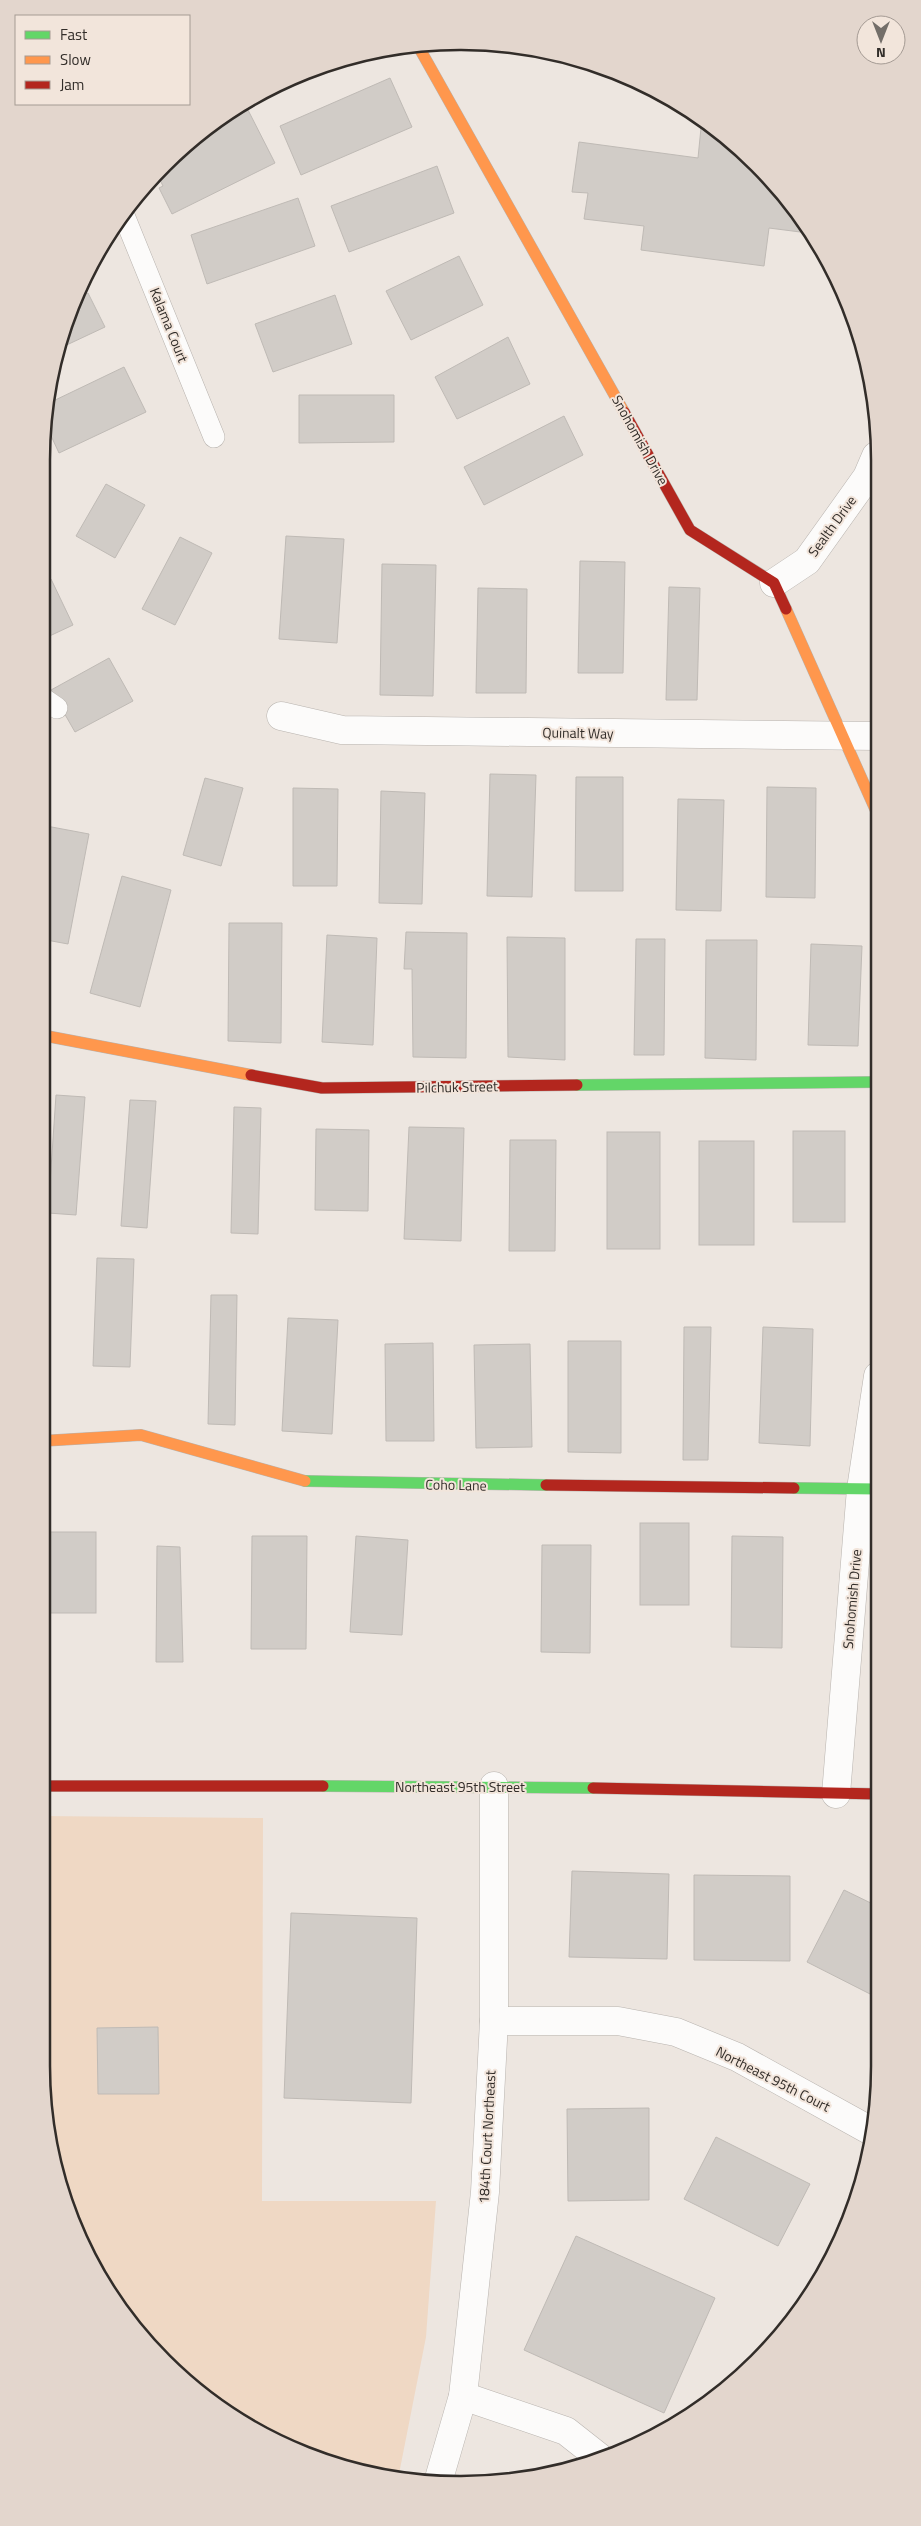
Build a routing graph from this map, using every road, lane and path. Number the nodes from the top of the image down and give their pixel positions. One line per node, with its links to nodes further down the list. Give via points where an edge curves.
1 (422, 52): 5 (street, Snohomish Drive, via 690,530)
2 (127, 222): 3 (lane, Kalama Court)
3 (214, 437)
4 (871, 468): 5 (street, Sealth Drive, via 807,561)
5 (774, 583): 7 (street)
6 (281, 716): 7 (street, Quinalt Way, via 342,730)
7 (841, 736): 8 (street, Quinalt Way); 9 (street)
8 (871, 736)
9 (871, 800)
10 (50, 1037): 11 (street, Pilchuk Street, via 322,1088)
11 (871, 1082)
12 (50, 1440): 14 (street, Coho Lane, via 141,1435 311,1483)
13 (871, 1475): 14 (street, Snohomish Drive)
14 (870, 1489): 17 (street, Snohomish Drive)
15 (50, 1786): 16 (street, Northeast 95th Street)
16 (494, 1786): 17 (street, Northeast 95th Street); 19 (street, 184th Court Northeast)
17 (836, 1794): 18 (street, Northeast 95th Street)
18 (871, 1794)
19 (494, 2021): 20 (street, Northeast 95th Court, via 618,2021 676,2032 737,2057); 21 (street, 184th Court Northeast, via 485,2192)
20 (866, 2128)
21 (464, 2396): 22 (street, via 566,2431); 23 (street, 184th Court Northeast)
22 (594, 2453)
23 (440, 2475)

